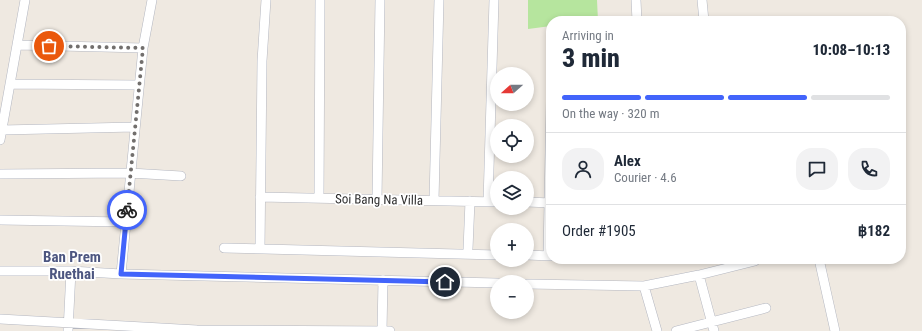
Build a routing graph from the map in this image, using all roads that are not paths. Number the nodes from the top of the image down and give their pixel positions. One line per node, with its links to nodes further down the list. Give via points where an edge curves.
1 (25, 0): 12 (street)
2 (152, 0): 13 (street)
3 (266, 0): 23 (street, via 262,62)
4 (320, 0): 24 (street)
5 (380, 0): 25 (street)
6 (439, 0): 26 (street)
7 (494, 0): 19 (street)
8 (636, 0): 10 (street)
9 (702, 0): 11 (street)
10 (637, 16)
11 (704, 16)
12 (18, 45): 13 (street); 14 (street)
13 (143, 48): 15 (street)
14 (10, 84): 15 (street); 17 (street)
15 (140, 85): 16 (street)
16 (135, 127): 17 (street); 20 (street)
17 (2, 130): 18 (street)
18 (0, 140)
19 (493, 171)
20 (130, 173): 21 (street); 22 (street); 32 (street)
21 (0, 174)
22 (181, 176)
23 (260, 197): 24 (street, Soi Bang Na Villa); 34 (street)
24 (319, 198): 25 (street, Soi Bang Na Villa)
25 (377, 199): 26 (street, Soi Bang Na Villa)
26 (434, 200): 27 (street, Soi Bang Na Villa)
27 (470, 201): 28 (street, Soi Bang Na Villa); 35 (street)
28 (490, 202)
29 (534, 202): 30 (street)
30 (546, 203)
31 (0, 220): 32 (street)
32 (126, 222): 43 (street)
33 (224, 248): 34 (street)
34 (260, 248): 36 (street)
35 (468, 249)
36 (490, 255)
37 (534, 255): 38 (street)
38 (546, 256)
39 (743, 264): 44 (street)
40 (820, 264): 57 (street)
41 (0, 271): 42 (street)
42 (71, 271): 43 (street); 51 (street)
43 (121, 274): 45 (street)
44 (699, 275): 48 (street); 52 (street)
45 (383, 280): 46 (street); 53 (street)
46 (490, 283)
47 (534, 284): 48 (street)
48 (644, 286): 55 (street)
49 (766, 308): 52 (street)
50 (0, 319): 51 (street)
51 (68, 327): 53 (street)
52 (712, 327): 56 (street)
53 (382, 331): 54 (street)
54 (390, 331)
55 (657, 331)
56 (676, 331)
57 (835, 331)

